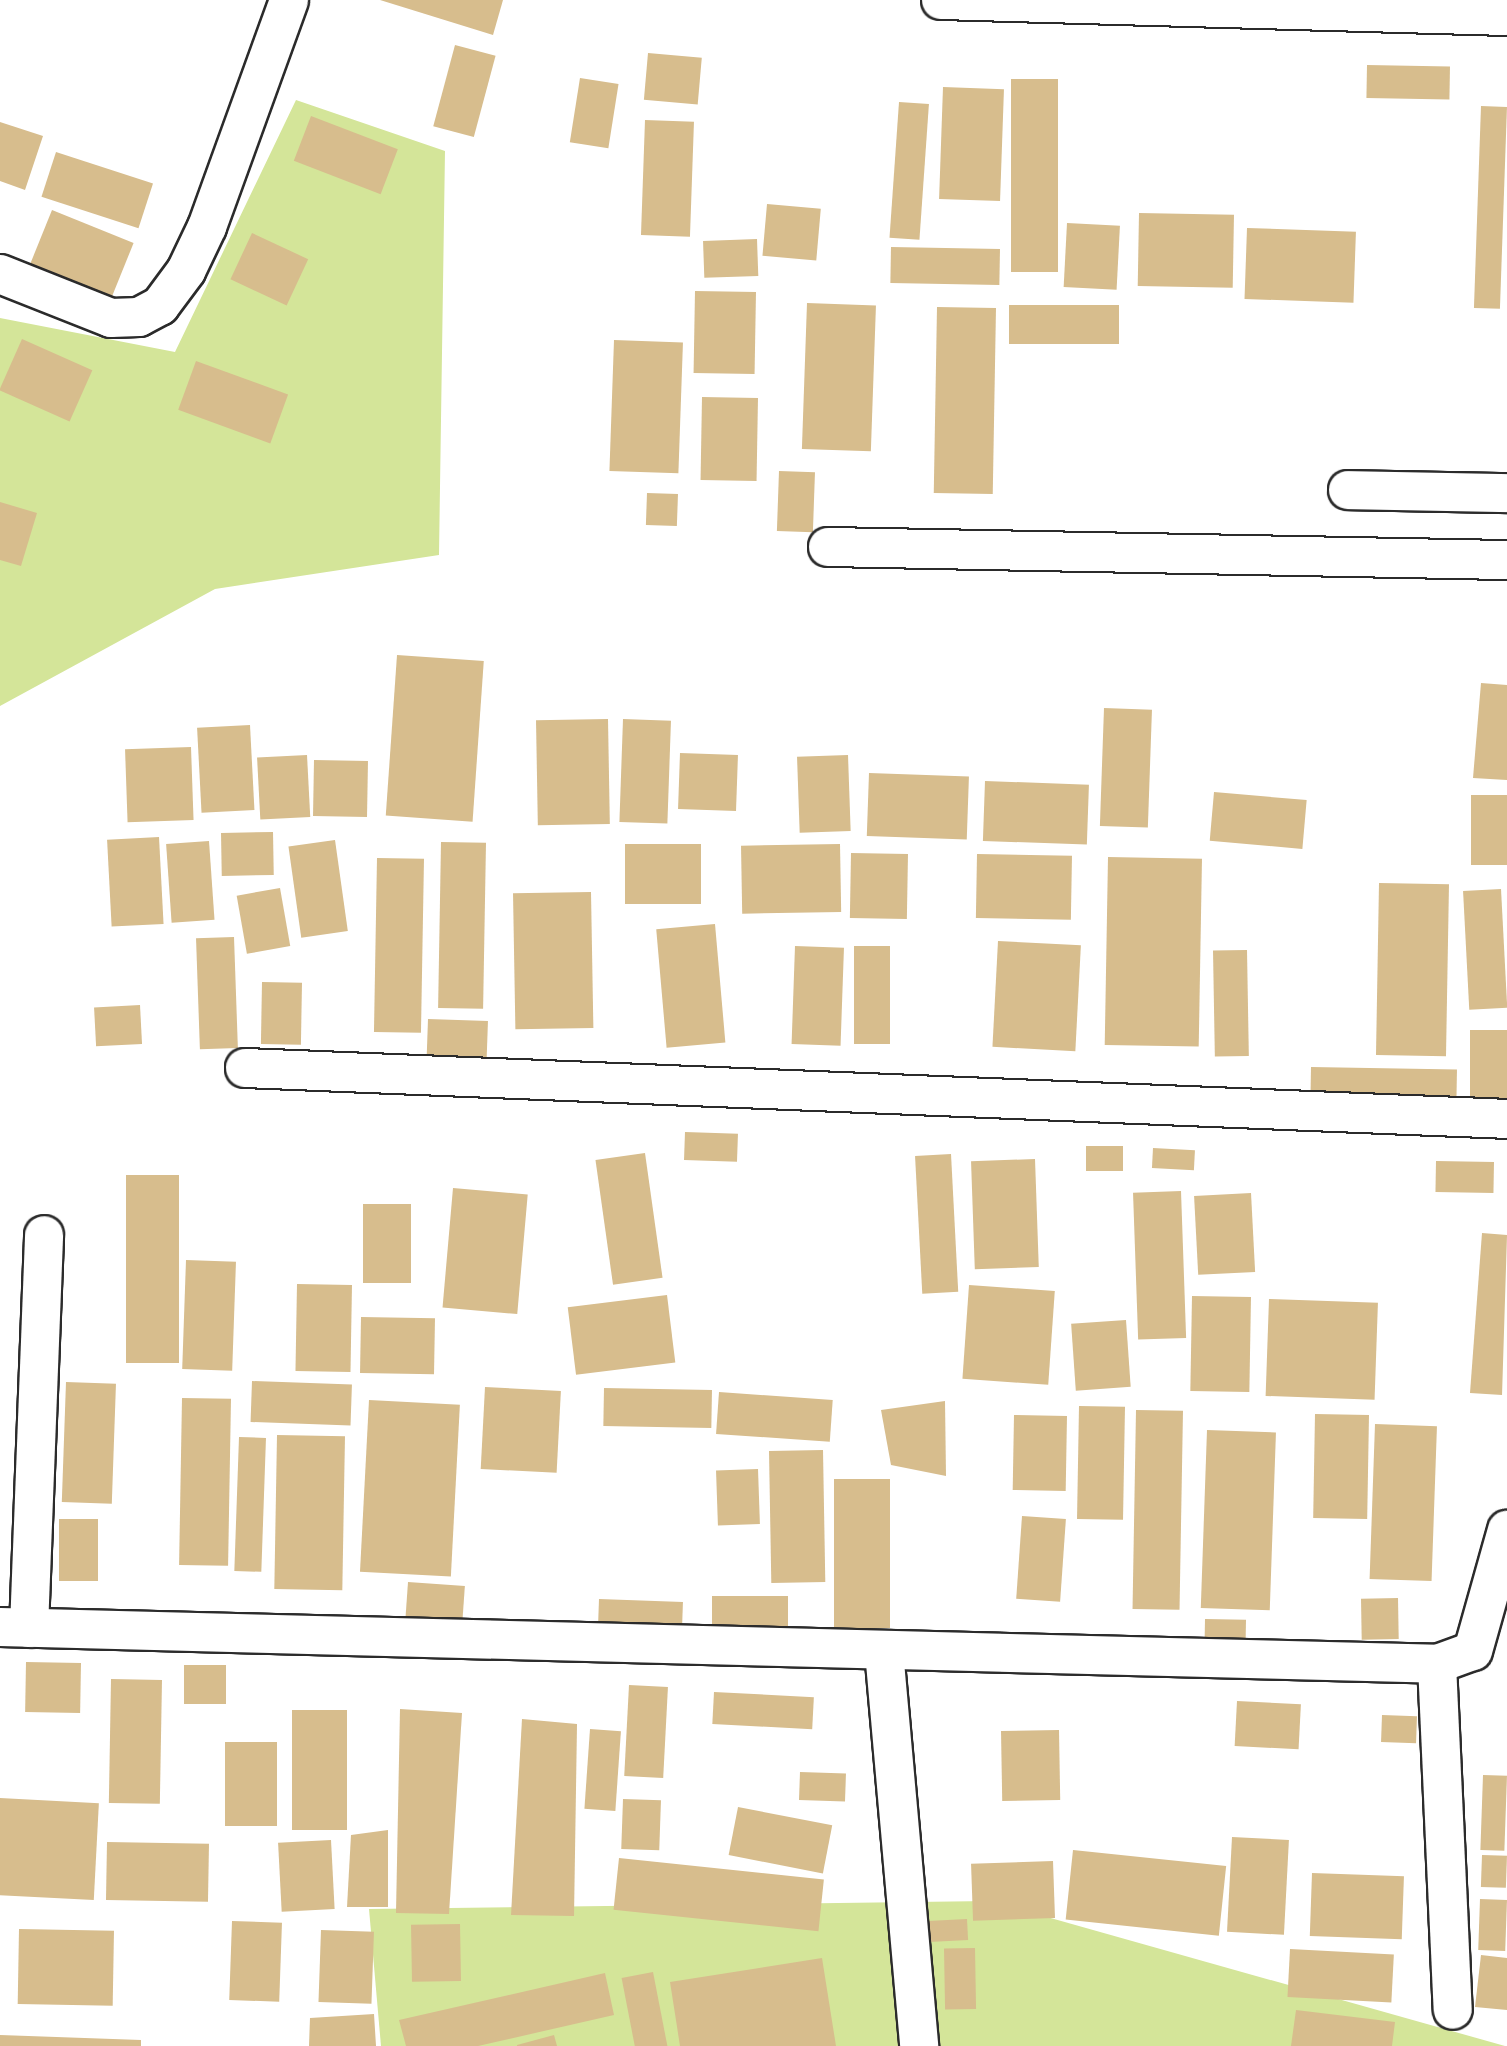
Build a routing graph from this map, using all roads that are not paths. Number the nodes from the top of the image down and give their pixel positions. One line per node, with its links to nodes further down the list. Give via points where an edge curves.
1 (289, 0): 4 (street, via 206,227 186,271 160,306 139,317 111,318)
2 (941, 0): 3 (street)
3 (1507, 16)
4 (0, 274)
5 (1348, 490): 6 (street)
6 (1507, 493)
7 (828, 547): 8 (street)
8 (1507, 560)
9 (245, 1068): 10 (street)
10 (1507, 1119)
11 (44, 1236): 13 (street)
12 (1507, 1530): 15 (street, via 1473,1651)
13 (15, 1628): 14 (street)
14 (884, 1651): 15 (street); 17 (street)
15 (1437, 1664): 16 (street)
16 (1453, 2010)
17 (919, 2046)

